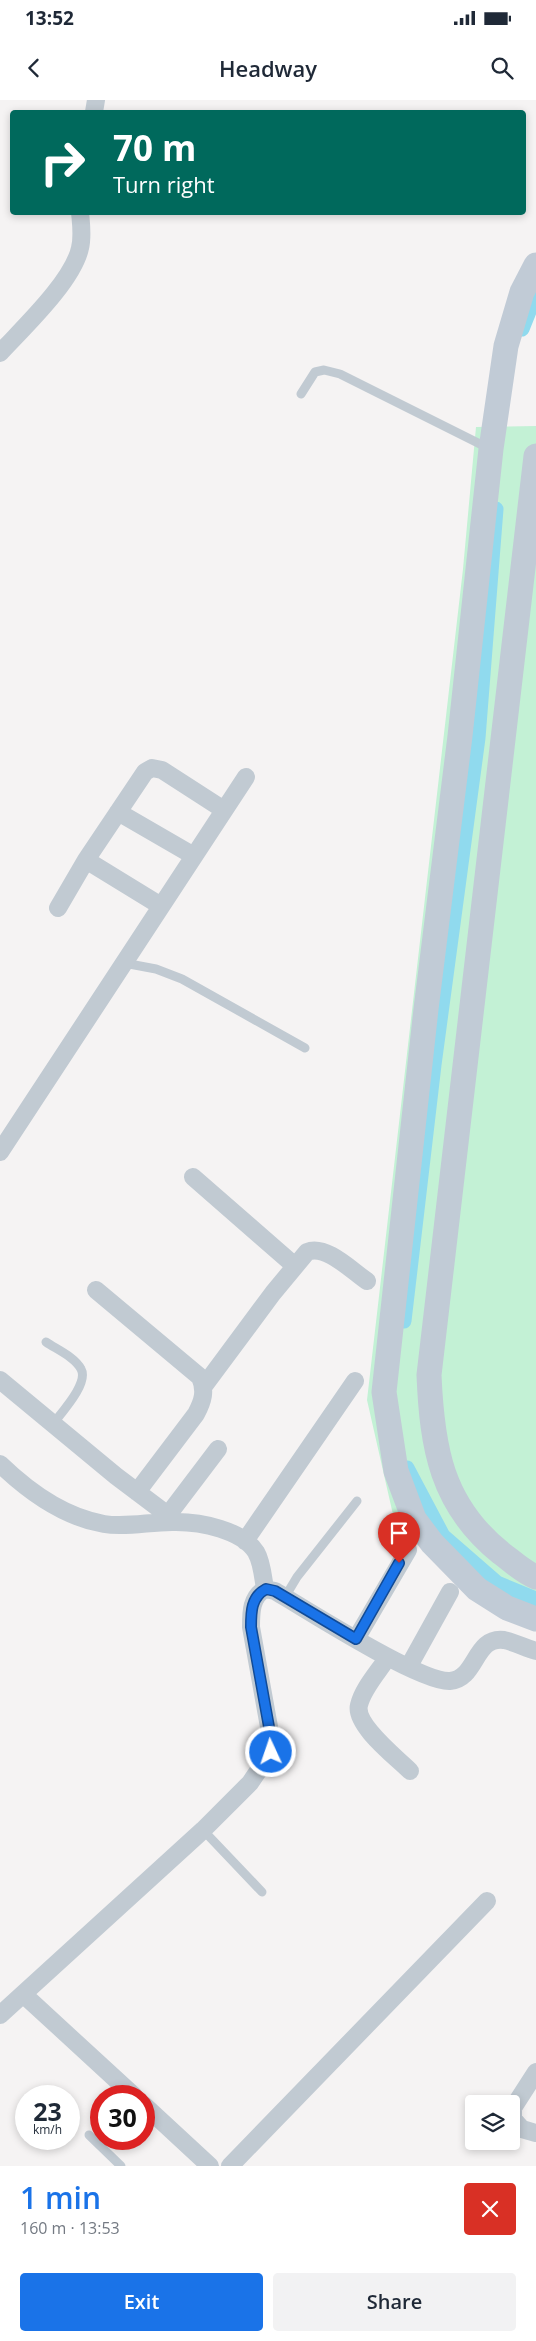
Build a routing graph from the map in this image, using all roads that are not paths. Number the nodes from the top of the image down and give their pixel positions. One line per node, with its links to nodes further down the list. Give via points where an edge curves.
1 (80, 215): 3 (street, via 80,248 72,267)
2 (536, 265): 5 (street, via 522,292 506,346)
3 (0, 353)
4 (301, 394): 5 (lane, via 316,372 324,370 340,374)
5 (491, 449): 37 (street, via 384,1392 396,1471 414,1519 432,1543 477,1589 507,1608)
6 (536, 456): 33 (street, via 429,1375 431,1424 440,1465 462,1513 483,1538)
7 (246, 777): 8 (street)
8 (224, 810): 9 (street, via 162,770 152,768 140,778); 10 (street)
9 (118, 812): 10 (street); 11 (street)
10 (194, 856): 12 (street)
11 (86, 860): 12 (street); 13 (street)
12 (161, 906): 14 (street)
13 (58, 908)
14 (124, 963): 15 (lane, via 156,969 182,979); 16 (street)
15 (305, 1048)
16 (0, 1152)
17 (193, 1177): 18 (street)
18 (295, 1266): 19 (street, via 307,1252 319,1251 335,1258); 24 (street)
19 (367, 1281)
20 (96, 1290): 24 (street, via 200,1377)
21 (46, 1342): 25 (lane, via 81,1368 83,1378 79,1389)
22 (0, 1380): 25 (street)
23 (355, 1381): 31 (street)
24 (204, 1386): 28 (street, via 196,1414)
25 (53, 1424): 28 (street)
26 (218, 1449): 30 (street)
27 (0, 1464): 30 (street, via 43,1500 71,1515 105,1524 133,1525)
28 (137, 1492): 30 (street)
29 (358, 1501): 36 (lane, via 297,1577)
30 (173, 1518): 31 (street, via 230,1531)
31 (246, 1541): 34 (street, via 256,1552)
32 (408, 1550): 38 (street)
33 (536, 1576)
34 (266, 1589): 36 (street); 43 (street, via 257,1594 251,1627 271,1752 250,1783)
35 (450, 1592): 41 (street)
36 (285, 1597): 38 (street)
37 (536, 1619)
38 (356, 1639): 40 (street)
39 (536, 1651): 41 (street, via 505,1640 493,1640 485,1644 466,1673 457,1680 448,1681)
40 (388, 1658): 41 (street); 42 (street, via 362,1696 359,1716)
41 (409, 1666)
42 (410, 1771)
43 (203, 1830): 44 (lane); 46 (street)
44 (262, 1892)
45 (486, 1901): 55 (street)
46 (23, 1994): 47 (street); 49 (street)
47 (0, 2015)
48 (536, 2072): 51 (street, via 513,2108 514,2119 522,2129)
49 (122, 2085)
50 (155, 2115): 54 (street)
51 (536, 2133)
52 (89, 2135): 53 (lane)
53 (120, 2166)
54 (210, 2166)
55 (230, 2166)

